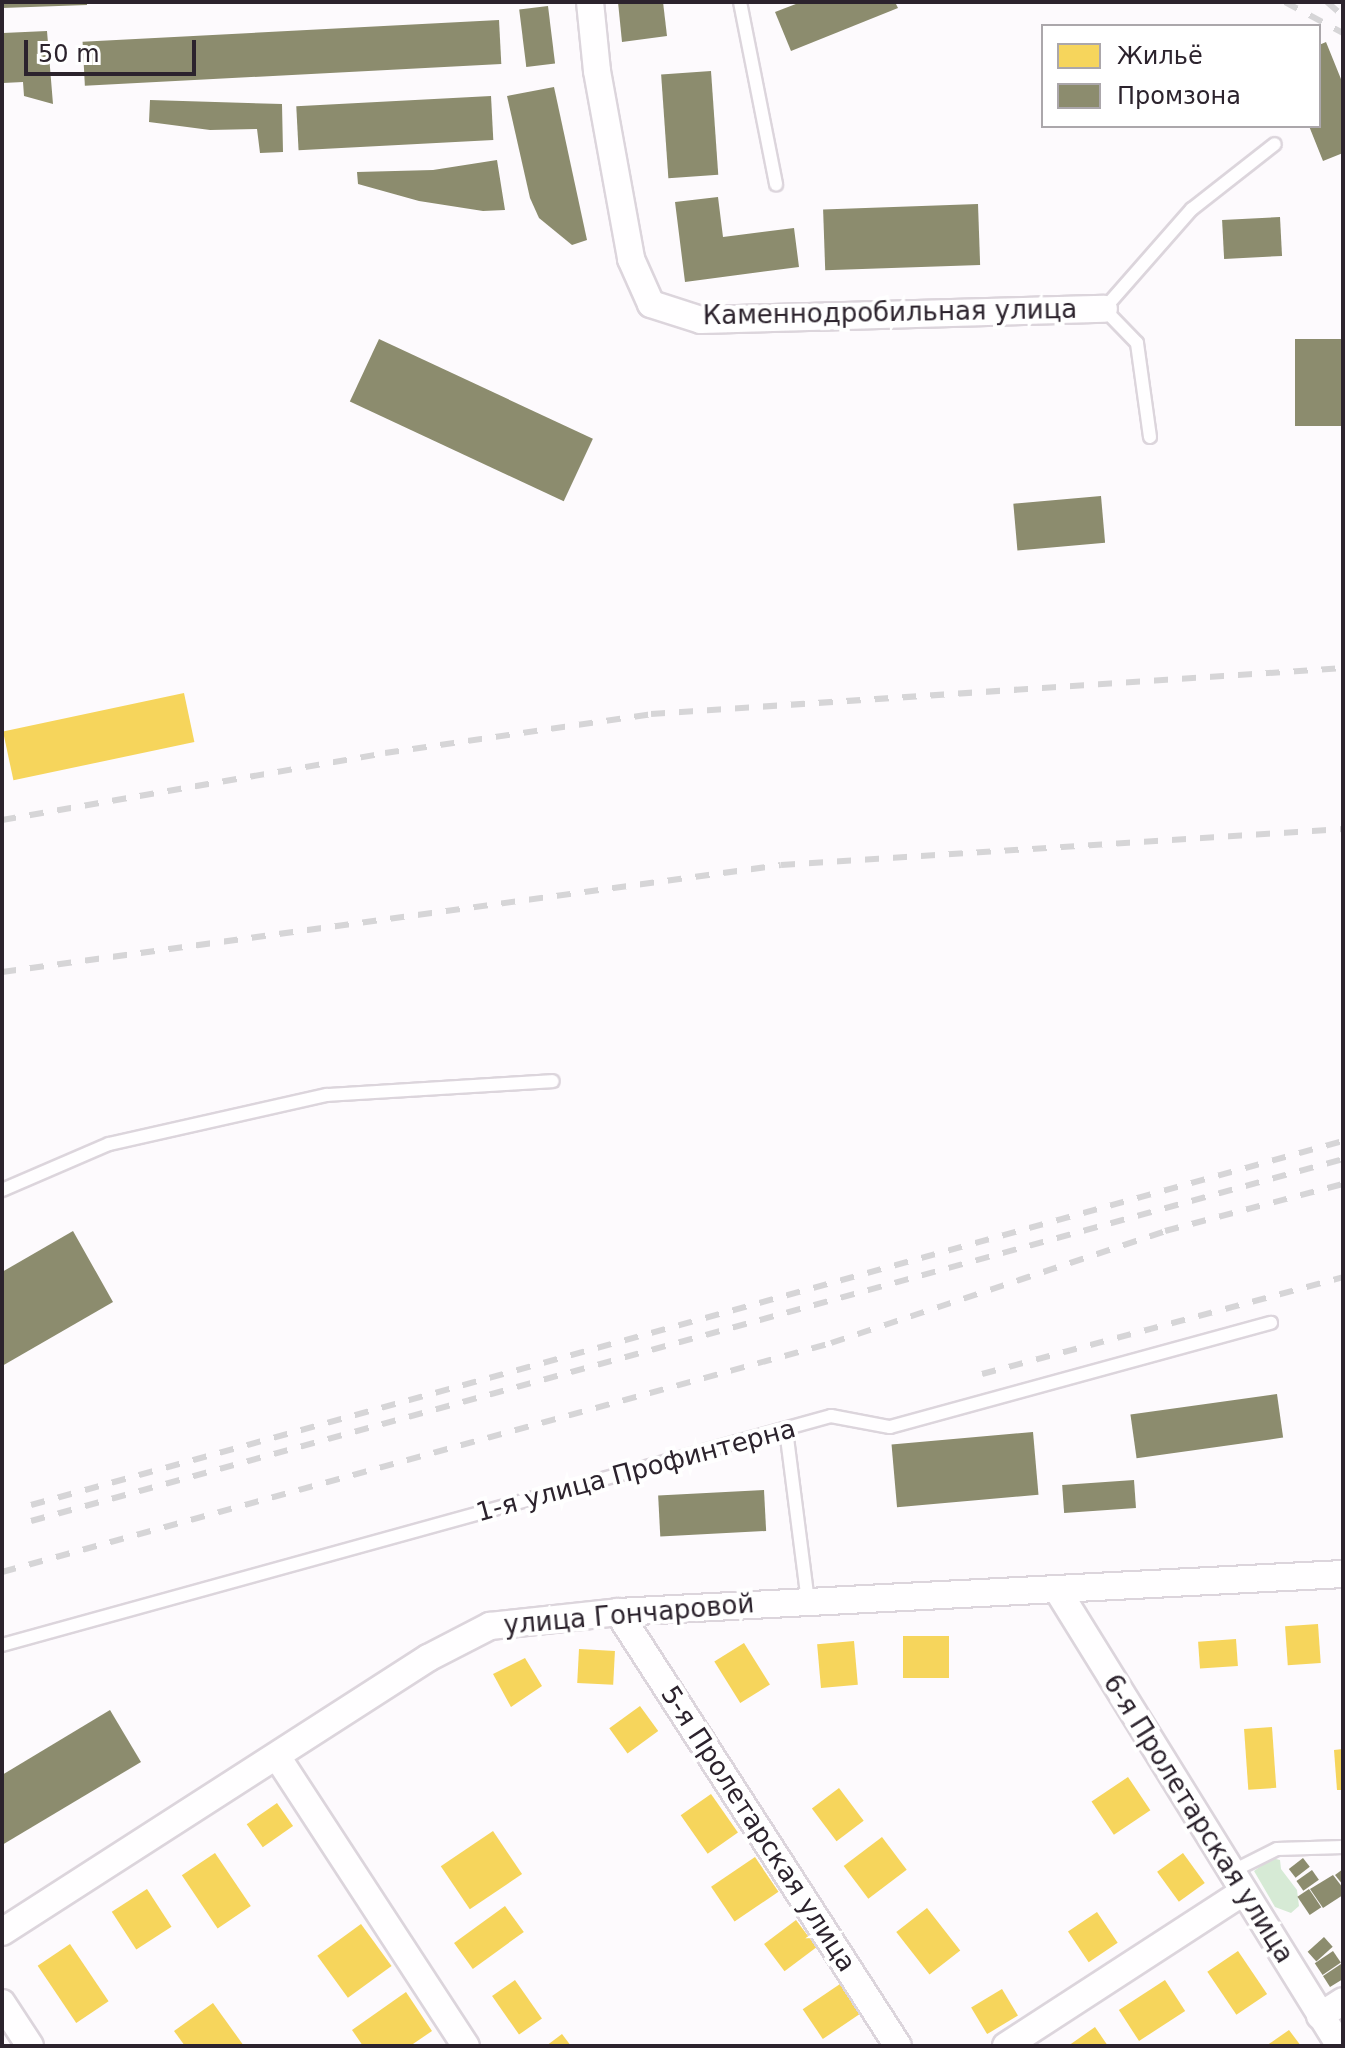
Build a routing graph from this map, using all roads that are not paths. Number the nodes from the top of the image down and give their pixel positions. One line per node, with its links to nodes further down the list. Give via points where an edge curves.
1 (590, 2): 5 (street, Каменнодробильная улица, via 631,259 651,304 701,320)
2 (740, 2): 4 (lane)
3 (1275, 144): 5 (lane, via 1192,209)
4 (776, 184)
5 (1104, 309): 6 (lane, via 1137,343)
6 (1150, 437)
7 (553, 1081): 8 (lane, via 327,1095 109,1144)
8 (2, 1190)
9 (1271, 1323): 10 (lane, 1-я улица Профинтерна, via 890,1427 831,1416)
10 (786, 1430): 13 (lane); 15 (lane, 1-я улица Профинтерна)
11 (1343, 1574): 12 (street, улица Гончаровой)
12 (1058, 1591): 13 (street, улица Гончаровой); 18 (street, 6-я Пролетарская улица)
13 (808, 1602): 14 (street, улица Гончаровой)
14 (618, 1612): 16 (street, улица Гончаровой, via 490,1626 428,1658); 25 (street, 5-я Пролетарская улица)
15 (2, 1645)
16 (278, 1758): 19 (street, улица Гончаровой); 24 (street)
17 (1343, 1847): 18 (lane, via 1277,1849)
18 (1237, 1882): 22 (street, 6-я Пролетарская улица); 26 (street)
19 (2, 1932)
20 (1343, 2001): 22 (street)
21 (2, 2003): 23 (street)
22 (1320, 2016): 27 (street, 6-я Пролетарская улица)
23 (30, 2046)
24 (466, 2046)
25 (898, 2046)
26 (1006, 2046)
27 (1340, 2046)

